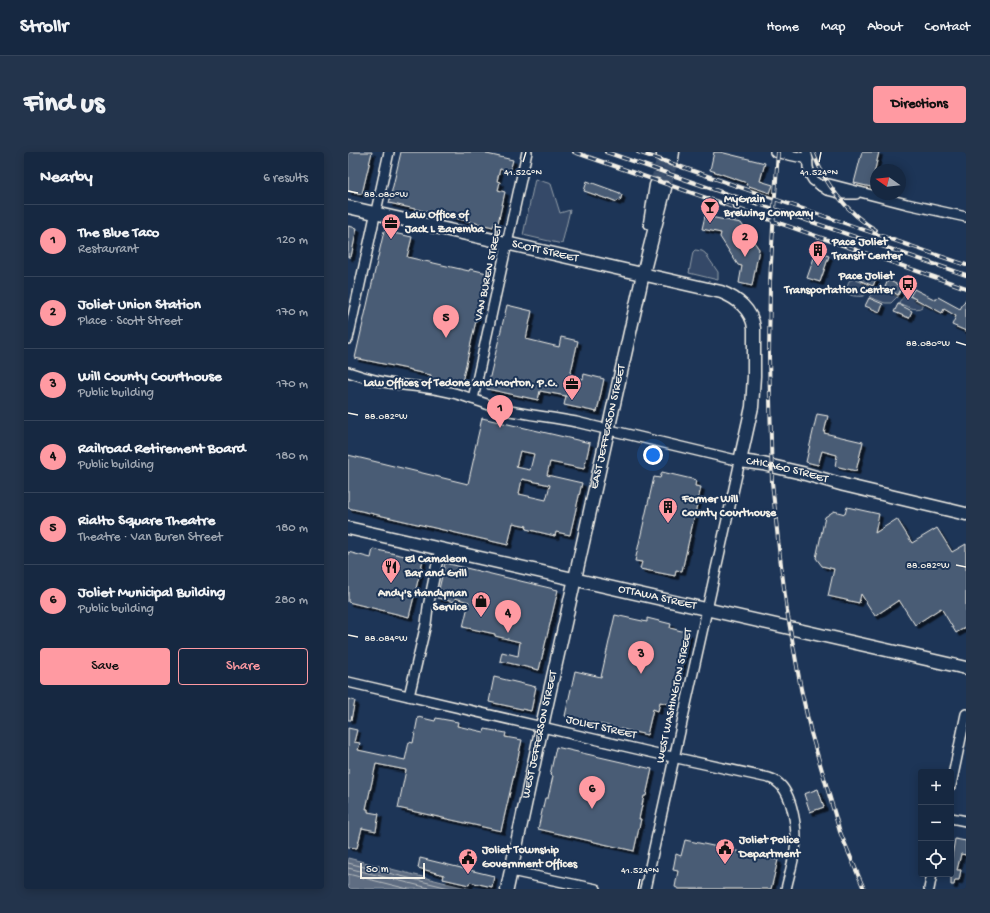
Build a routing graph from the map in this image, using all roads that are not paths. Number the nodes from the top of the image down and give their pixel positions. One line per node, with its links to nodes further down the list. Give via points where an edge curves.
1 (389, 152): 7 (street)
2 (527, 152): 9 (street, VAN BUREN STREET)
3 (775, 152): 4 (street)
4 (809, 154): 8 (street, via 810,175 827,190 843,194 865,194)
5 (661, 187): 10 (main road, EAST JEFFERSON STREET)
6 (348, 207): 7 (main road, SCOTT STREET)
7 (376, 213): 9 (main road, SCOTT STREET); 11 (street)
8 (966, 217)
9 (507, 243): 10 (main road, SCOTT STREET); 13 (street, VAN BUREN STREET)
10 (642, 274): 14 (main road, EAST JEFFERSON STREET); 15 (main road, SCOTT STREET, via 732,296 747,311 753,322 752,407)
11 (348, 339)
12 (348, 372): 13 (street, via 382,382 442,390)
13 (473, 399): 14 (street, via 516,412)
14 (608, 429): 15 (street); 19 (main road, EAST JEFFERSON STREET)
15 (740, 461): 16 (main road, CHICAGO STREET, via 768,473 799,480 844,485); 20 (street, WEST WASHINGTON STREET)
16 (966, 514)
17 (348, 528): 18 (main road, OTTAWA STREET)
18 (440, 549): 19 (main road, OTTAWA STREET); 23 (street)
19 (574, 579): 20 (main road, OTTAWA STREET); 25 (main road, WEST JEFFERSON STREET)
20 (707, 609): 21 (main road, OTTAWA STREET); 26 (street, WEST WASHINGTON STREET)
21 (966, 668)
22 (348, 682): 23 (street, JOLIET STREET)
23 (409, 696): 25 (street, JOLIET STREET)
24 (966, 714): 27 (street)
25 (542, 727): 26 (street, JOLIET STREET); 30 (main road, WEST JEFFERSON STREET)
26 (674, 757): 34 (street, WEST WASHINGTON STREET); 35 (street, JOLIET STREET, via 778,782 789,799 795,824 795,848)
27 (954, 771)
28 (954, 819): 29 (street)
29 (966, 821)
30 (511, 871): 32 (main road, WEST JEFFERSON STREET); 33 (street)
31 (931, 877): 36 (street)
32 (507, 889)
33 (596, 889)
34 (645, 889)
35 (786, 889)
36 (929, 889)

